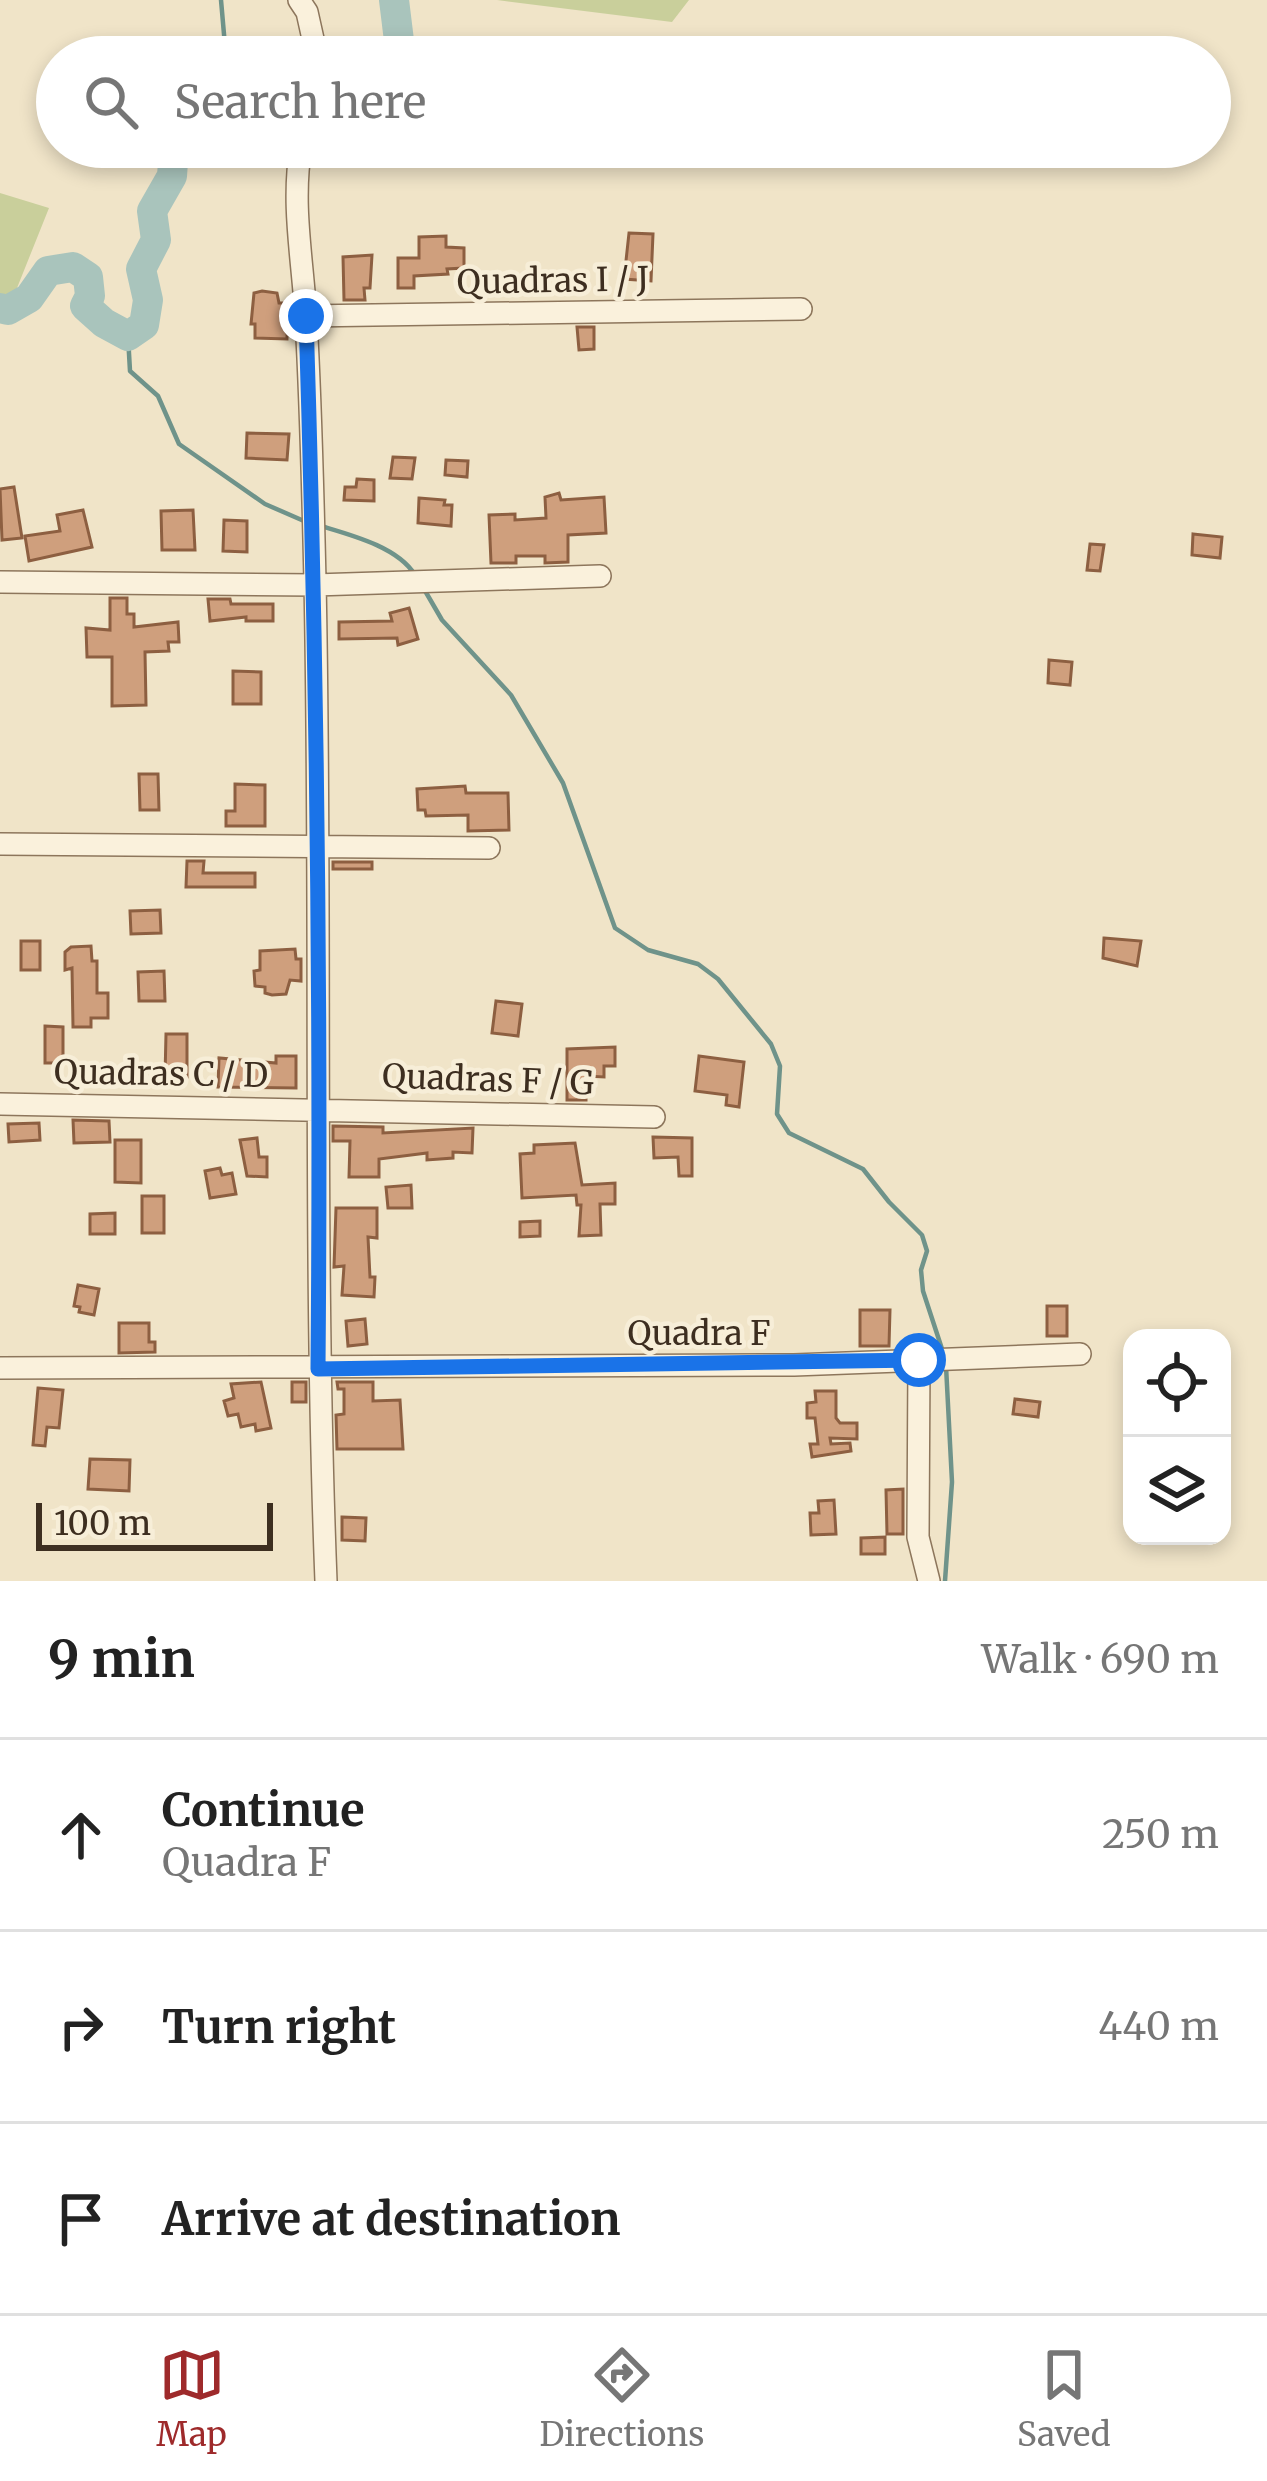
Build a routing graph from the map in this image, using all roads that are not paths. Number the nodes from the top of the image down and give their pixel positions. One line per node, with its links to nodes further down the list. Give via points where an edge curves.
1 (299, 0): 2 (street)
2 (312, 36)
3 (298, 168): 5 (street)
4 (801, 309): 5 (street, Quadras I / J)
5 (306, 316): 8 (street)
6 (600, 576): 8 (street)
7 (0, 582): 8 (street)
8 (315, 585): 10 (street)
9 (0, 844): 10 (street)
10 (315, 844): 11 (street); 13 (street)
11 (489, 848)
12 (0, 1104): 13 (street, Quadras C / D)
13 (320, 1107): 14 (street, Quadras F / G); 18 (street)
14 (653, 1117)
15 (1080, 1354): 16 (street, Quadra F)
16 (919, 1360): 18 (street, Quadra F); 20 (street, via 918,1537)
17 (0, 1368): 18 (street, Quadra F)
18 (318, 1369): 19 (street)
19 (326, 1581)
20 (929, 1581)

